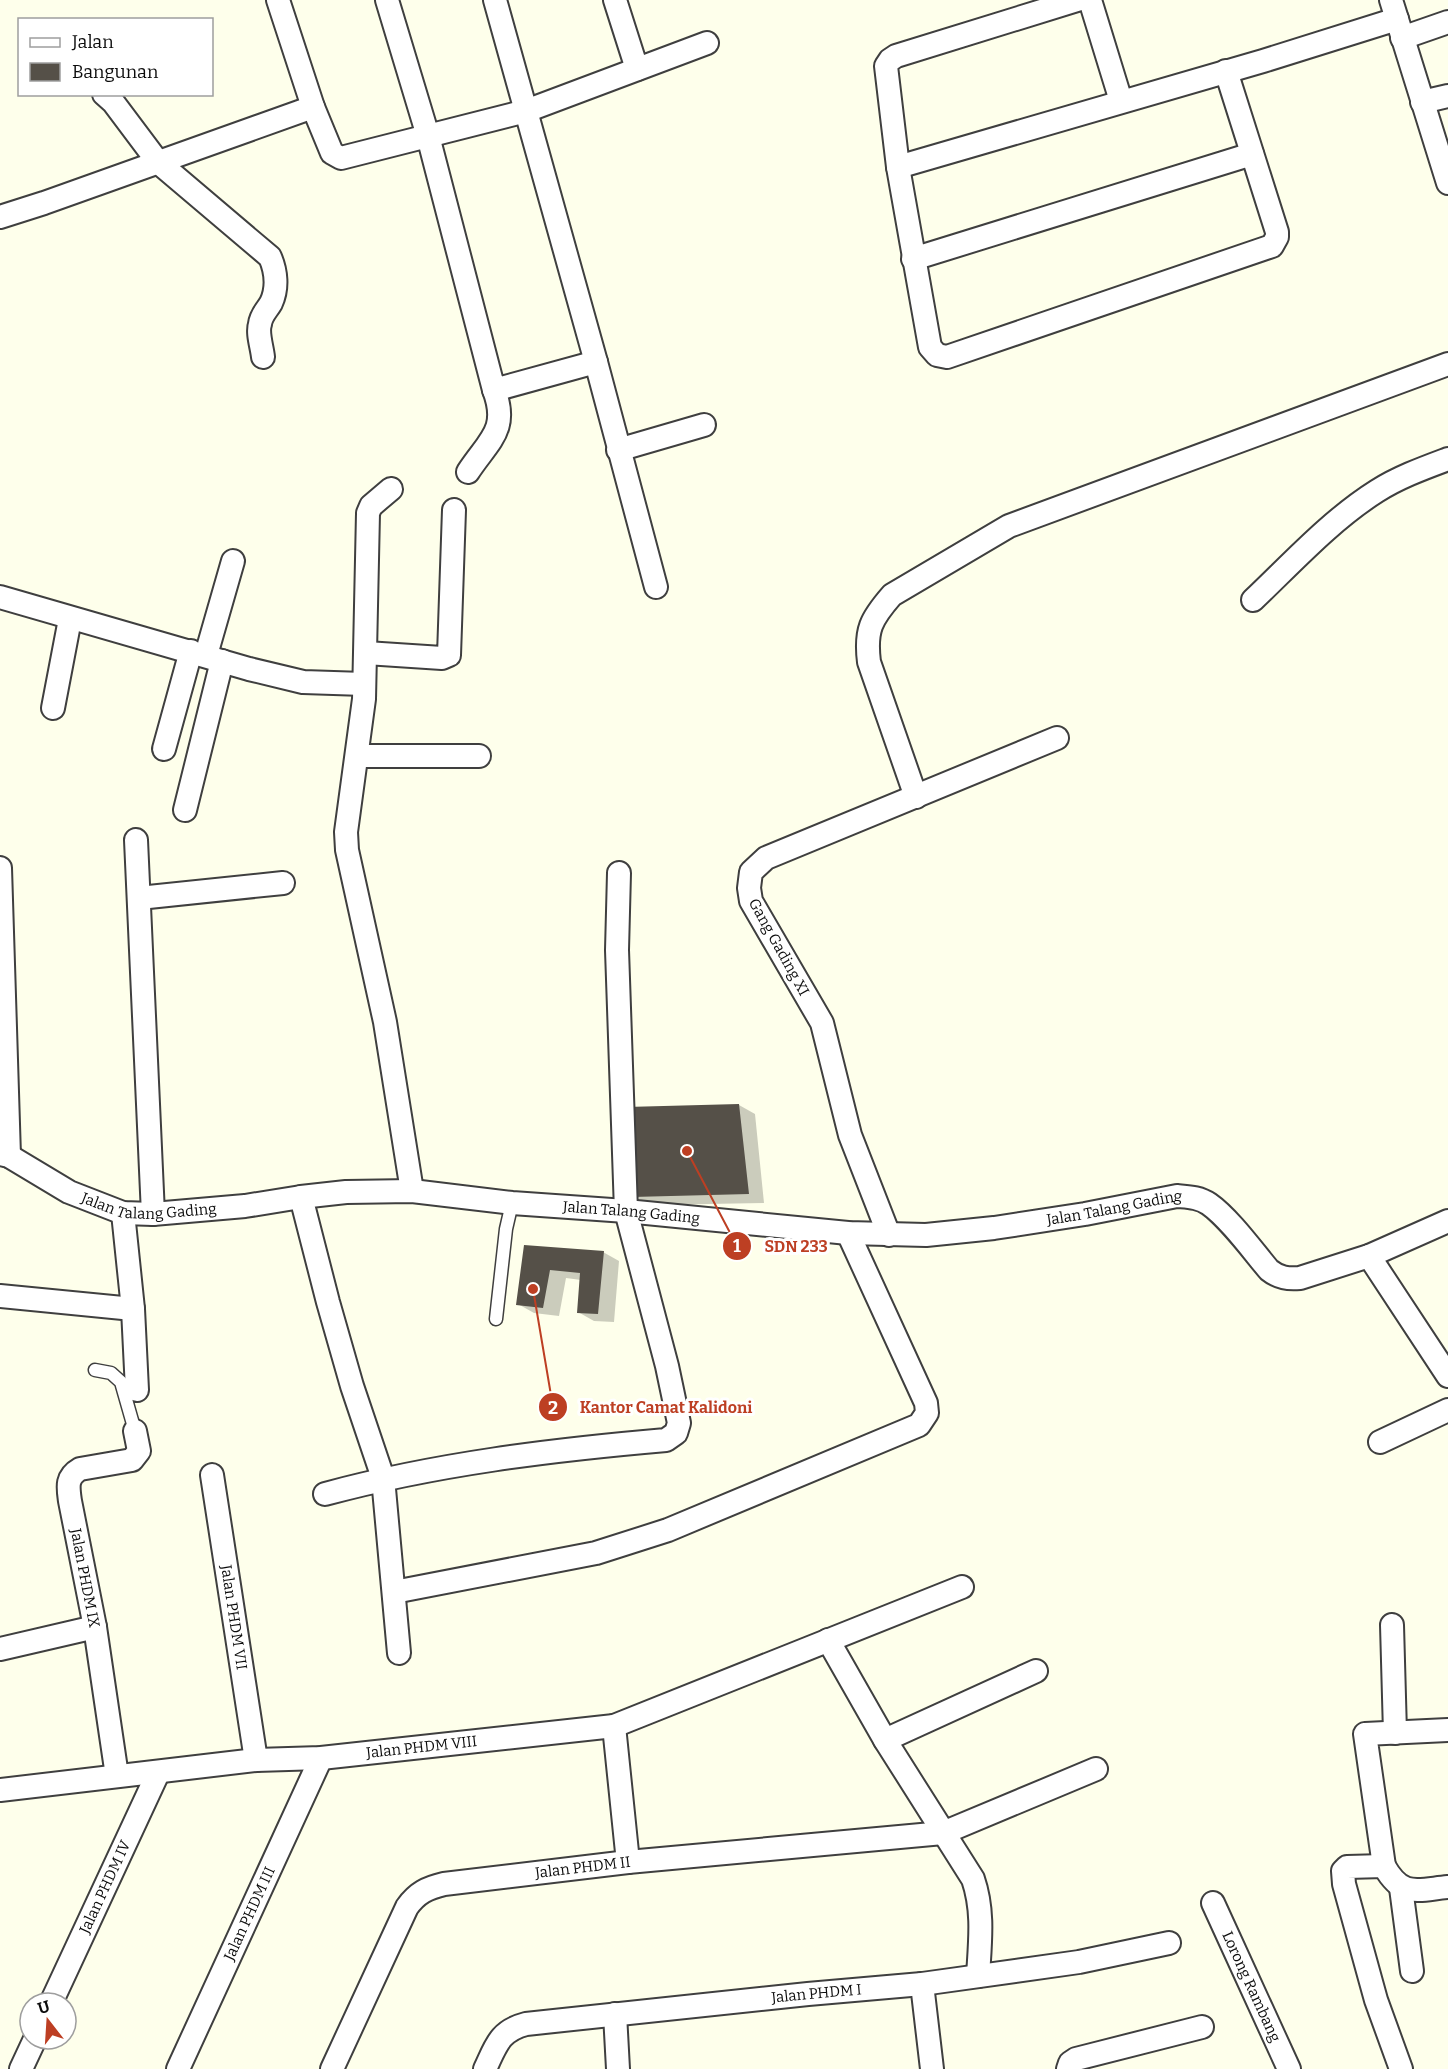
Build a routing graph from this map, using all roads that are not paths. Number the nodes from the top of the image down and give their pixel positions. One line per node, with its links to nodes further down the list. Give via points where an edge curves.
1 (278, 0): 16 (street)
2 (387, 0): 18 (street)
3 (495, 0): 17 (street)
4 (615, 0): 10 (street)
5 (1077, 0): 21 (street, via 890,60 885,70)
6 (1090, 0): 14 (street)
7 (1397, 19): 8 (street); 11 (street); 15 (street)
8 (1448, 22)
9 (707, 43): 10 (street)
10 (637, 69): 17 (street)
11 (1226, 71): 14 (street); 19 (street)
12 (106, 96): 20 (street)
13 (1448, 96): 15 (street)
14 (1120, 101): 21 (street)
15 (1422, 102): 22 (street)
16 (313, 107): 18 (street, via 332,153 341,158); 20 (street)
17 (526, 111): 18 (street); 26 (street)
18 (429, 136): 28 (street)
19 (1252, 154): 24 (street); 24 (street, via 1277,232 1272,246 946,357 937,355 930,347)
20 (158, 162): 23 (street); 25 (street, via 270,257 275,285 271,304 259,326)
21 (898, 166): 24 (street)
22 (1448, 183)
23 (0, 217)
24 (913, 259)
25 (263, 357)
26 (596, 362): 28 (street); 30 (street)
27 (1448, 364): 48 (street, via 1010,526 892,595 869,626 869,662)
28 (494, 390): 32 (street, via 500,424)
29 (704, 425): 30 (street)
30 (618, 450): 36 (street)
31 (1448, 459): 38 (street, via 1377,491 1346,514)
32 (468, 472)
33 (391, 489): 40 (street, via 368,513)
34 (454, 510): 40 (street, via 449,655 442,658)
35 (233, 561): 41 (street)
36 (656, 587)
37 (0, 597): 39 (street)
38 (1253, 600)
39 (70, 619): 41 (street); 43 (street)
40 (366, 653): 42 (street)
41 (206, 656): 42 (street, via 303,682); 45 (street); 49 (street)
42 (364, 684): 46 (street)
43 (53, 708)
44 (1057, 738): 48 (street, Gang Gading XI)
45 (164, 749)
46 (357, 756): 47 (street); 56 (street, via 346,850 385,1022)
47 (479, 756)
48 (916, 797): 64 (street, Gang Gading XI, via 766,858 749,879 751,901 822,1023 850,1135)
49 (186, 810)
50 (136, 840): 54 (street)
51 (0, 868): 55 (street)
52 (619, 873): 59 (street, via 617,950)
53 (283, 883): 54 (street)
54 (139, 898): 61 (street)
55 (5, 1155): 60 (street, Jalan Talang Gading, via 69,1192)
56 (412, 1191): 57 (street, Jalan Talang Gading); 58 (street, Jalan Talang Gading)
57 (301, 1197): 61 (street, Jalan Talang Gading); 76 (street, via 327,1302)
58 (512, 1203): 59 (street, Jalan Talang Gading); 68 (lane)
59 (626, 1210): 63 (street, Jalan Talang Gading); 76 (street, via 667,1366 679,1423 674,1436 666,1440 509,1456)
60 (123, 1213): 61 (street, Jalan Talang Gading); 67 (street)
61 (153, 1214)
62 (1448, 1221): 65 (street, Jalan Talang Gading)
63 (848, 1233): 64 (street, Jalan Talang Gading); 79 (street, via 926,1403 927,1413 919,1425 668,1530 596,1553)
64 (889, 1235): 65 (street, Jalan Talang Gading, via 994,1228 1177,1196 1209,1204 1278,1277 1300,1278)
65 (1369, 1256): 70 (street)
66 (0, 1296): 67 (street)
67 (133, 1310): 71 (street)
68 (496, 1319)
69 (95, 1370): 73 (lane, via 111,1374 121,1382)
70 (1448, 1376)
71 (137, 1390)
72 (1448, 1410): 74 (street)
73 (135, 1431): 81 (street, Jalan PHDM IX, via 139,1451 132,1460 80,1469 68,1481)
74 (1380, 1442)
75 (212, 1475): 91 (street, Jalan PHDM VII)
76 (383, 1478): 77 (street); 79 (street)
77 (324, 1494)
78 (962, 1587): 82 (street, Jalan PHDM VIII)
79 (394, 1592): 84 (street)
80 (1392, 1625): 88 (street)
81 (94, 1627): 83 (street); 94 (street, Jalan PHDM IX)
82 (828, 1640): 86 (street, Jalan PHDM VIII); 89 (street)
83 (0, 1649)
84 (399, 1653)
85 (1036, 1671): 89 (street)
86 (614, 1726): 90 (street, Jalan PHDM VIII); 97 (street)
87 (1448, 1730): 88 (street)
88 (1395, 1733): 98 (street, via 1365,1734)
89 (885, 1740): 96 (street)
90 (321, 1758): 91 (street, Jalan PHDM VIII); 111 (street, Jalan PHDM III)
91 (256, 1760): 93 (street, Jalan PHDM VIII)
92 (1096, 1769): 96 (street, Jalan PHDM II)
93 (158, 1773): 94 (street, Jalan PHDM VIII); 106 (street, Jalan PHDM IV)
94 (117, 1776): 95 (street, Jalan PHDM VIII)
95 (0, 1790)
96 (944, 1833): 97 (street, Jalan PHDM II); 104 (street, via 973,1879 980,1902)
97 (628, 1862): 112 (street, Jalan PHDM II, via 444,1884 420,1893 407,1907)
98 (1384, 1866): 100 (street); 118 (street, via 1347,1867 1342,1872 1376,2000)
99 (1448, 1887): 100 (street, via 1419,1891)
100 (1401, 1888): 103 (street)
101 (1213, 1903): 117 (street, Lorong Rambang)
102 (1169, 1943): 104 (street, Jalan PHDM I, via 1079,1962)
103 (1412, 1971)
104 (978, 1976): 105 (street, Jalan PHDM I)
105 (922, 1984): 107 (street, Jalan PHDM I); 115 (street)
106 (57, 1991)
107 (615, 2014): 113 (street, Jalan PHDM I, via 509,2029 498,2041); 114 (street)
108 (1202, 2027): 116 (street, via 1076,2059)
109 (29, 2051): 110 (street)
110 (21, 2069)
111 (178, 2069)
112 (332, 2069)
113 (485, 2069)
114 (618, 2069)
115 (932, 2069)
116 (1068, 2069)
117 (1289, 2069)
118 (1401, 2069)

